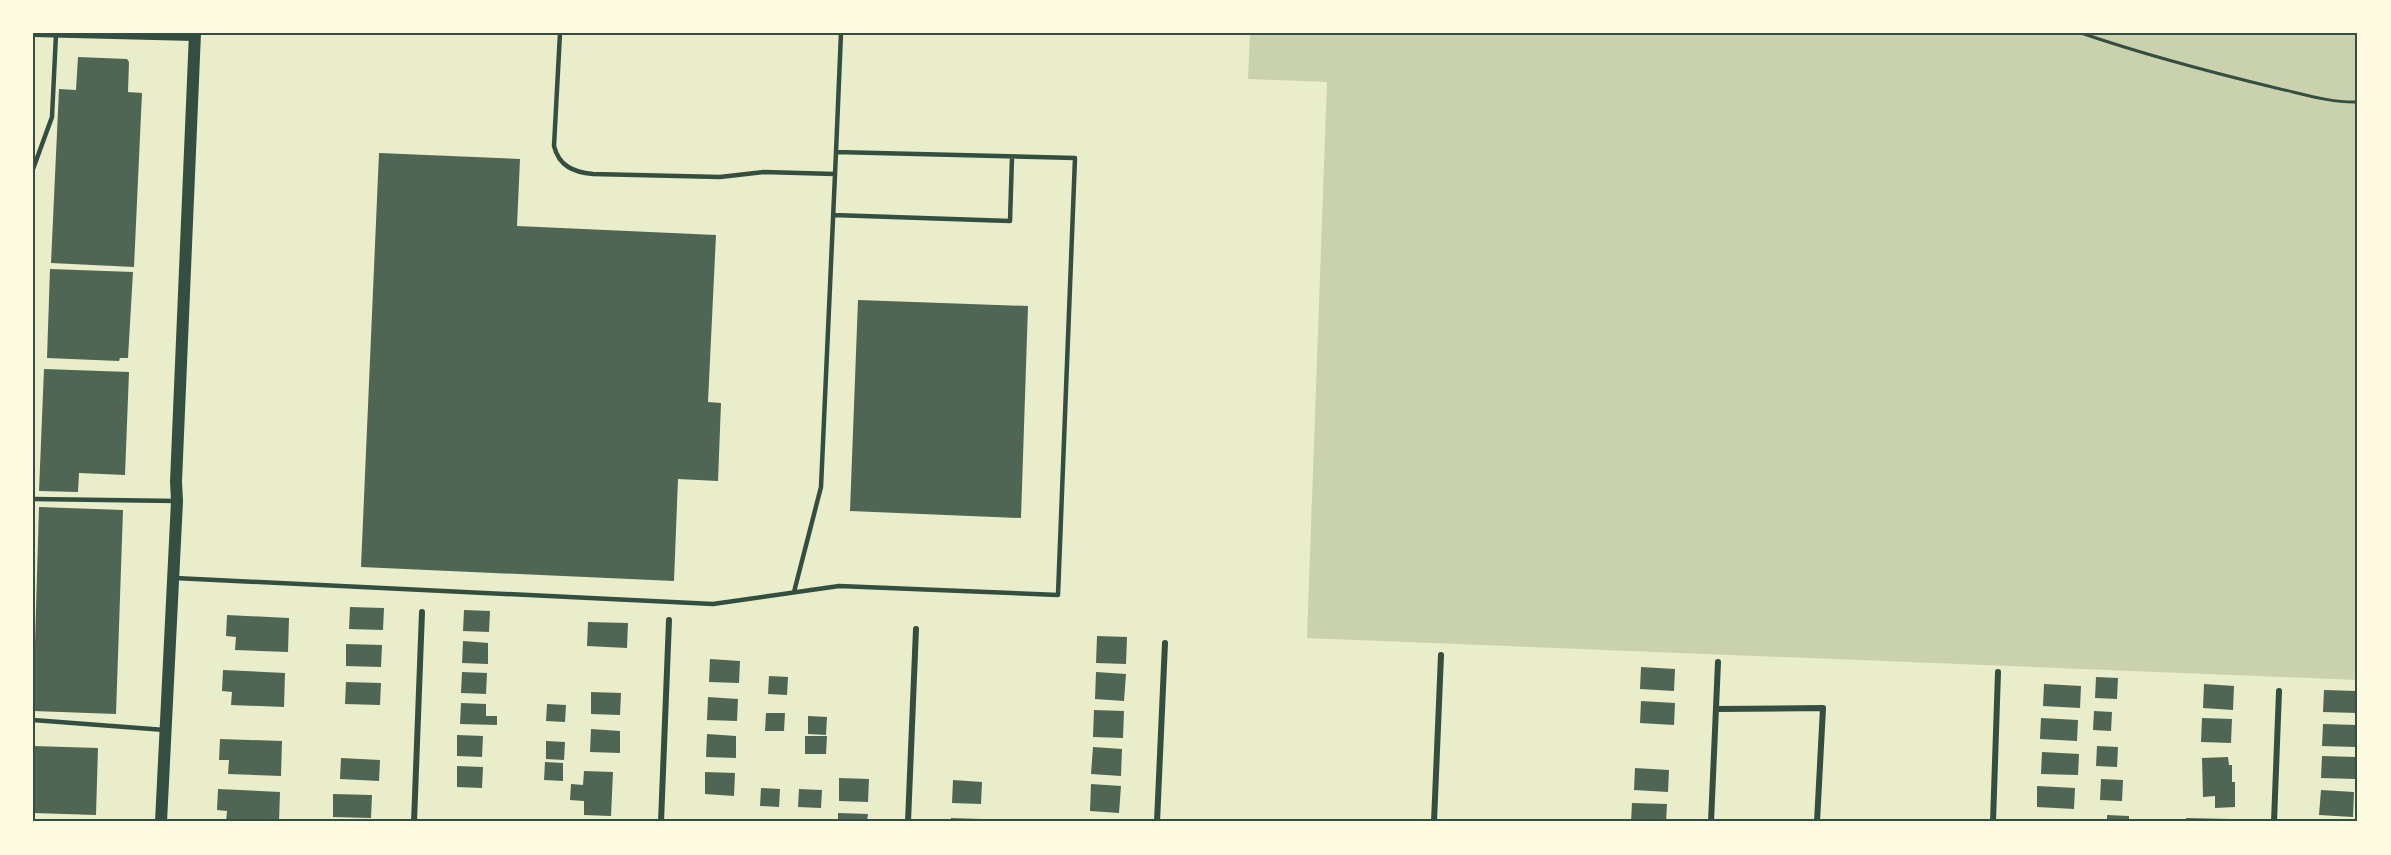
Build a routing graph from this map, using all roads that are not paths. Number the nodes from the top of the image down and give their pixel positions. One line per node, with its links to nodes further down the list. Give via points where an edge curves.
1 (560, 33): 9 (lane, via 554,146 561,163 569,168 593,174 720,177 764,172)
2 (841, 33): 6 (lane)
3 (33, 34): 4 (street)
4 (56, 34): 5 (street); 8 (lane, via 52,117)
5 (195, 35): 12 (main road)
6 (836, 152): 7 (lane); 9 (lane)
7 (1012, 157): 10 (lane, via 1010,221); 14 (lane, via 1075,159 1058,595 839,586)
8 (33, 169)
9 (835, 174): 10 (lane)
10 (833, 215): 14 (lane, via 821,487)
11 (33, 499): 12 (lane)
12 (177, 501): 13 (main road)
13 (171, 578): 14 (lane, via 713,604); 25 (main road)
14 (794, 592)
15 (422, 612): 27 (street)
16 (669, 620): 28 (street)
17 (916, 629): 29 (street)
18 (1165, 643): 30 (street)
19 (1442, 655): 31 (street)
20 (1718, 662): 23 (street)
21 (1998, 672): 34 (street)
22 (2279, 692): 35 (street)
23 (1716, 710): 32 (street); 33 (street, via 1823,708)
24 (33, 720): 25 (lane)
25 (165, 730): 26 (main road)
26 (161, 822)
27 (414, 822)
28 (661, 822)
29 (908, 822)
30 (1157, 822)
31 (1434, 822)
32 (1711, 822)
33 (1816, 822)
34 (1993, 822)
35 (2274, 822)

